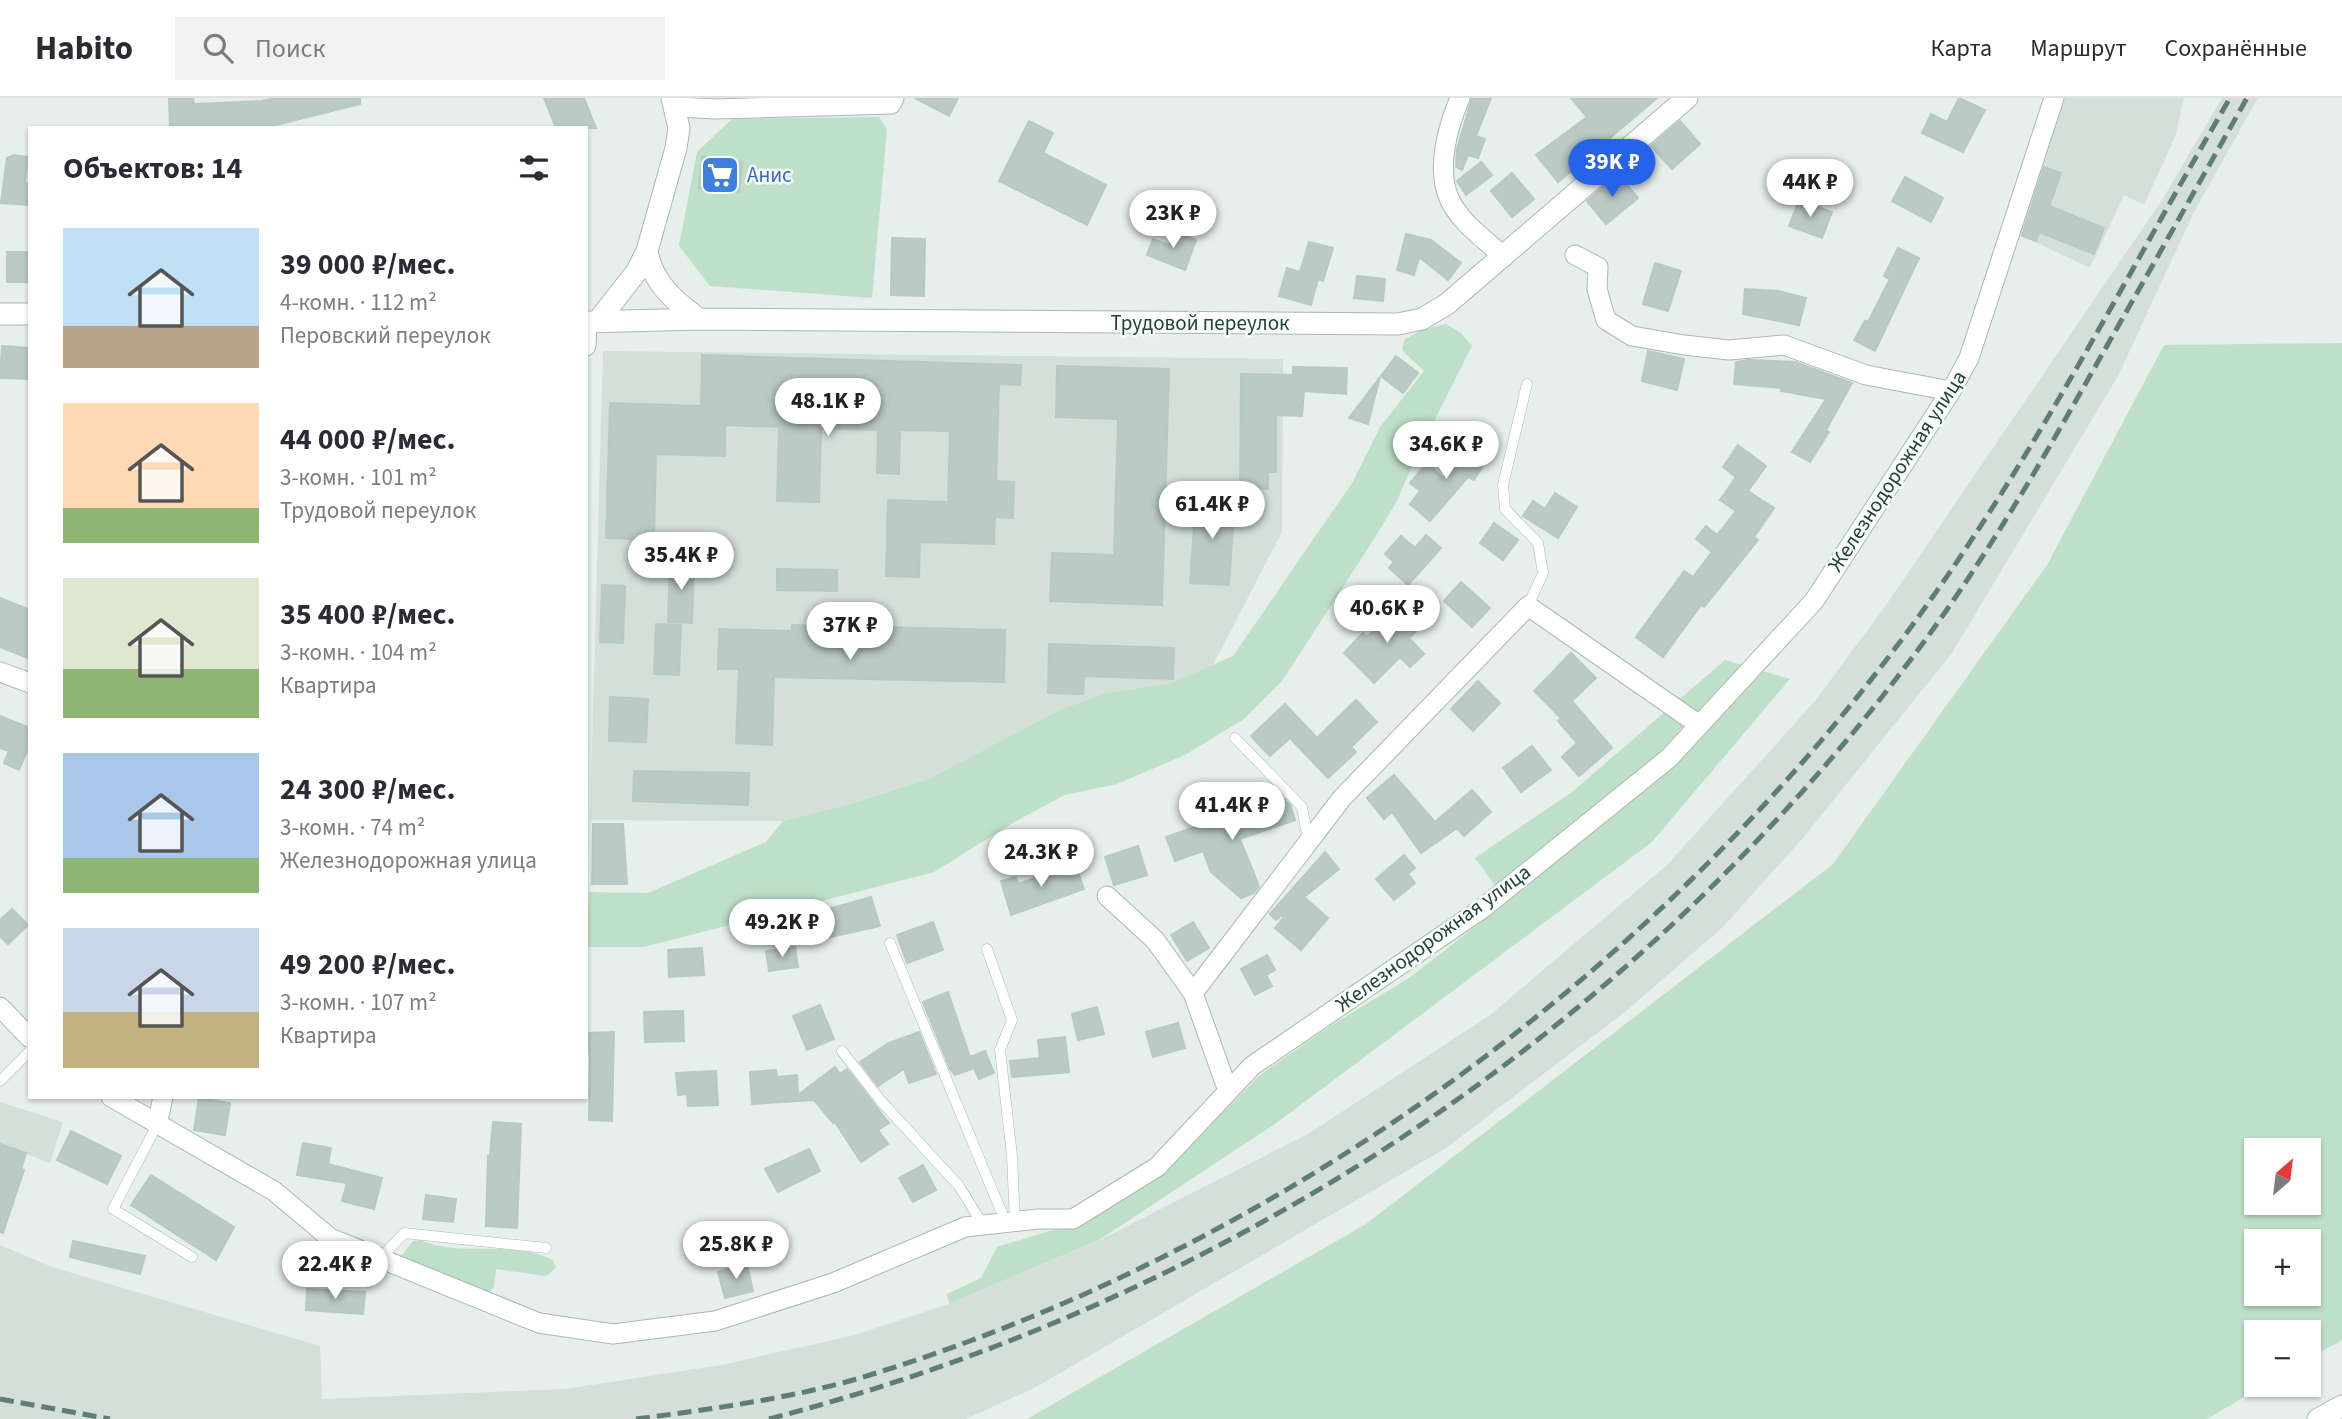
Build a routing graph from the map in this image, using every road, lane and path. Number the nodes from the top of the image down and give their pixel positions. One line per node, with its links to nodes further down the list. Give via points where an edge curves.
1 (894, 98): 5 (street, via 891,104 716,109)
2 (1460, 98): 8 (street, via 1443,170 1449,198 1462,219)
3 (1687, 98): 8 (street, Трудовой переулок)
4 (2054, 98): 14 (street, Железнодорожная улица, via 1969,358)
5 (674, 103): 6 (street, via 679,128 676,148)
6 (647, 251): 11 (street, via 650,269 660,285); 12 (street, via 637,271)
7 (1575, 255): 14 (street, via 1598,267 1597,289 1606,320 1632,336 1729,350 1784,345 1866,375)
8 (1504, 257): 11 (street, Трудовой переулок, via 1447,304 1422,319 1398,324)
9 (0, 314): 10 (street)
10 (28, 314)
11 (699, 319): 12 (street, Трудовой переулок)
12 (591, 322)
13 (1527, 384): 15 (lane, via 1503,485 1505,509 1538,543 1543,573)
14 (1951, 391): 18 (street, Железнодорожная улица, via 1814,601)
15 (1528, 606): 18 (street); 20 (street, via 1342,798)
16 (0, 672): 17 (street)
17 (28, 682)
18 (1698, 724): 30 (street, Железнодорожная улица, via 1670,758 1483,908 1252,1066)
19 (1236, 738): 20 (lane, via 1302,807)
20 (1308, 844): 24 (street)
21 (1107, 896): 24 (street, via 1156,940)
22 (890, 943): 34 (lane)
23 (987, 949): 34 (lane, via 1012,1020 1000,1050 1012,1156)
24 (1193, 993): 30 (street)
25 (0, 1007): 26 (street)
26 (28, 1036)
27 (842, 1051): 35 (lane, via 959,1186)
28 (28, 1053): 29 (lane)
29 (0, 1081)
30 (1228, 1091): 34 (street, Железнодорожная улица, via 1157,1167 1073,1219)
31 (114, 1099): 33 (street, Железнодорожная улица)
32 (163, 1099): 33 (street)
33 (157, 1125): 37 (lane, via 113,1209); 38 (street, Железнодорожная улица, via 274,1191 330,1238)
34 (1010, 1222): 35 (street, Железнодорожная улица)
35 (983, 1225): 38 (street, Железнодорожная улица, via 965,1227 833,1283 715,1321 613,1334 539,1324)
36 (547, 1248): 38 (lane, via 404,1233)
37 (192, 1257)
38 (380, 1259)
39 (2342, 1406): 40 (street)
40 (2318, 1419)

